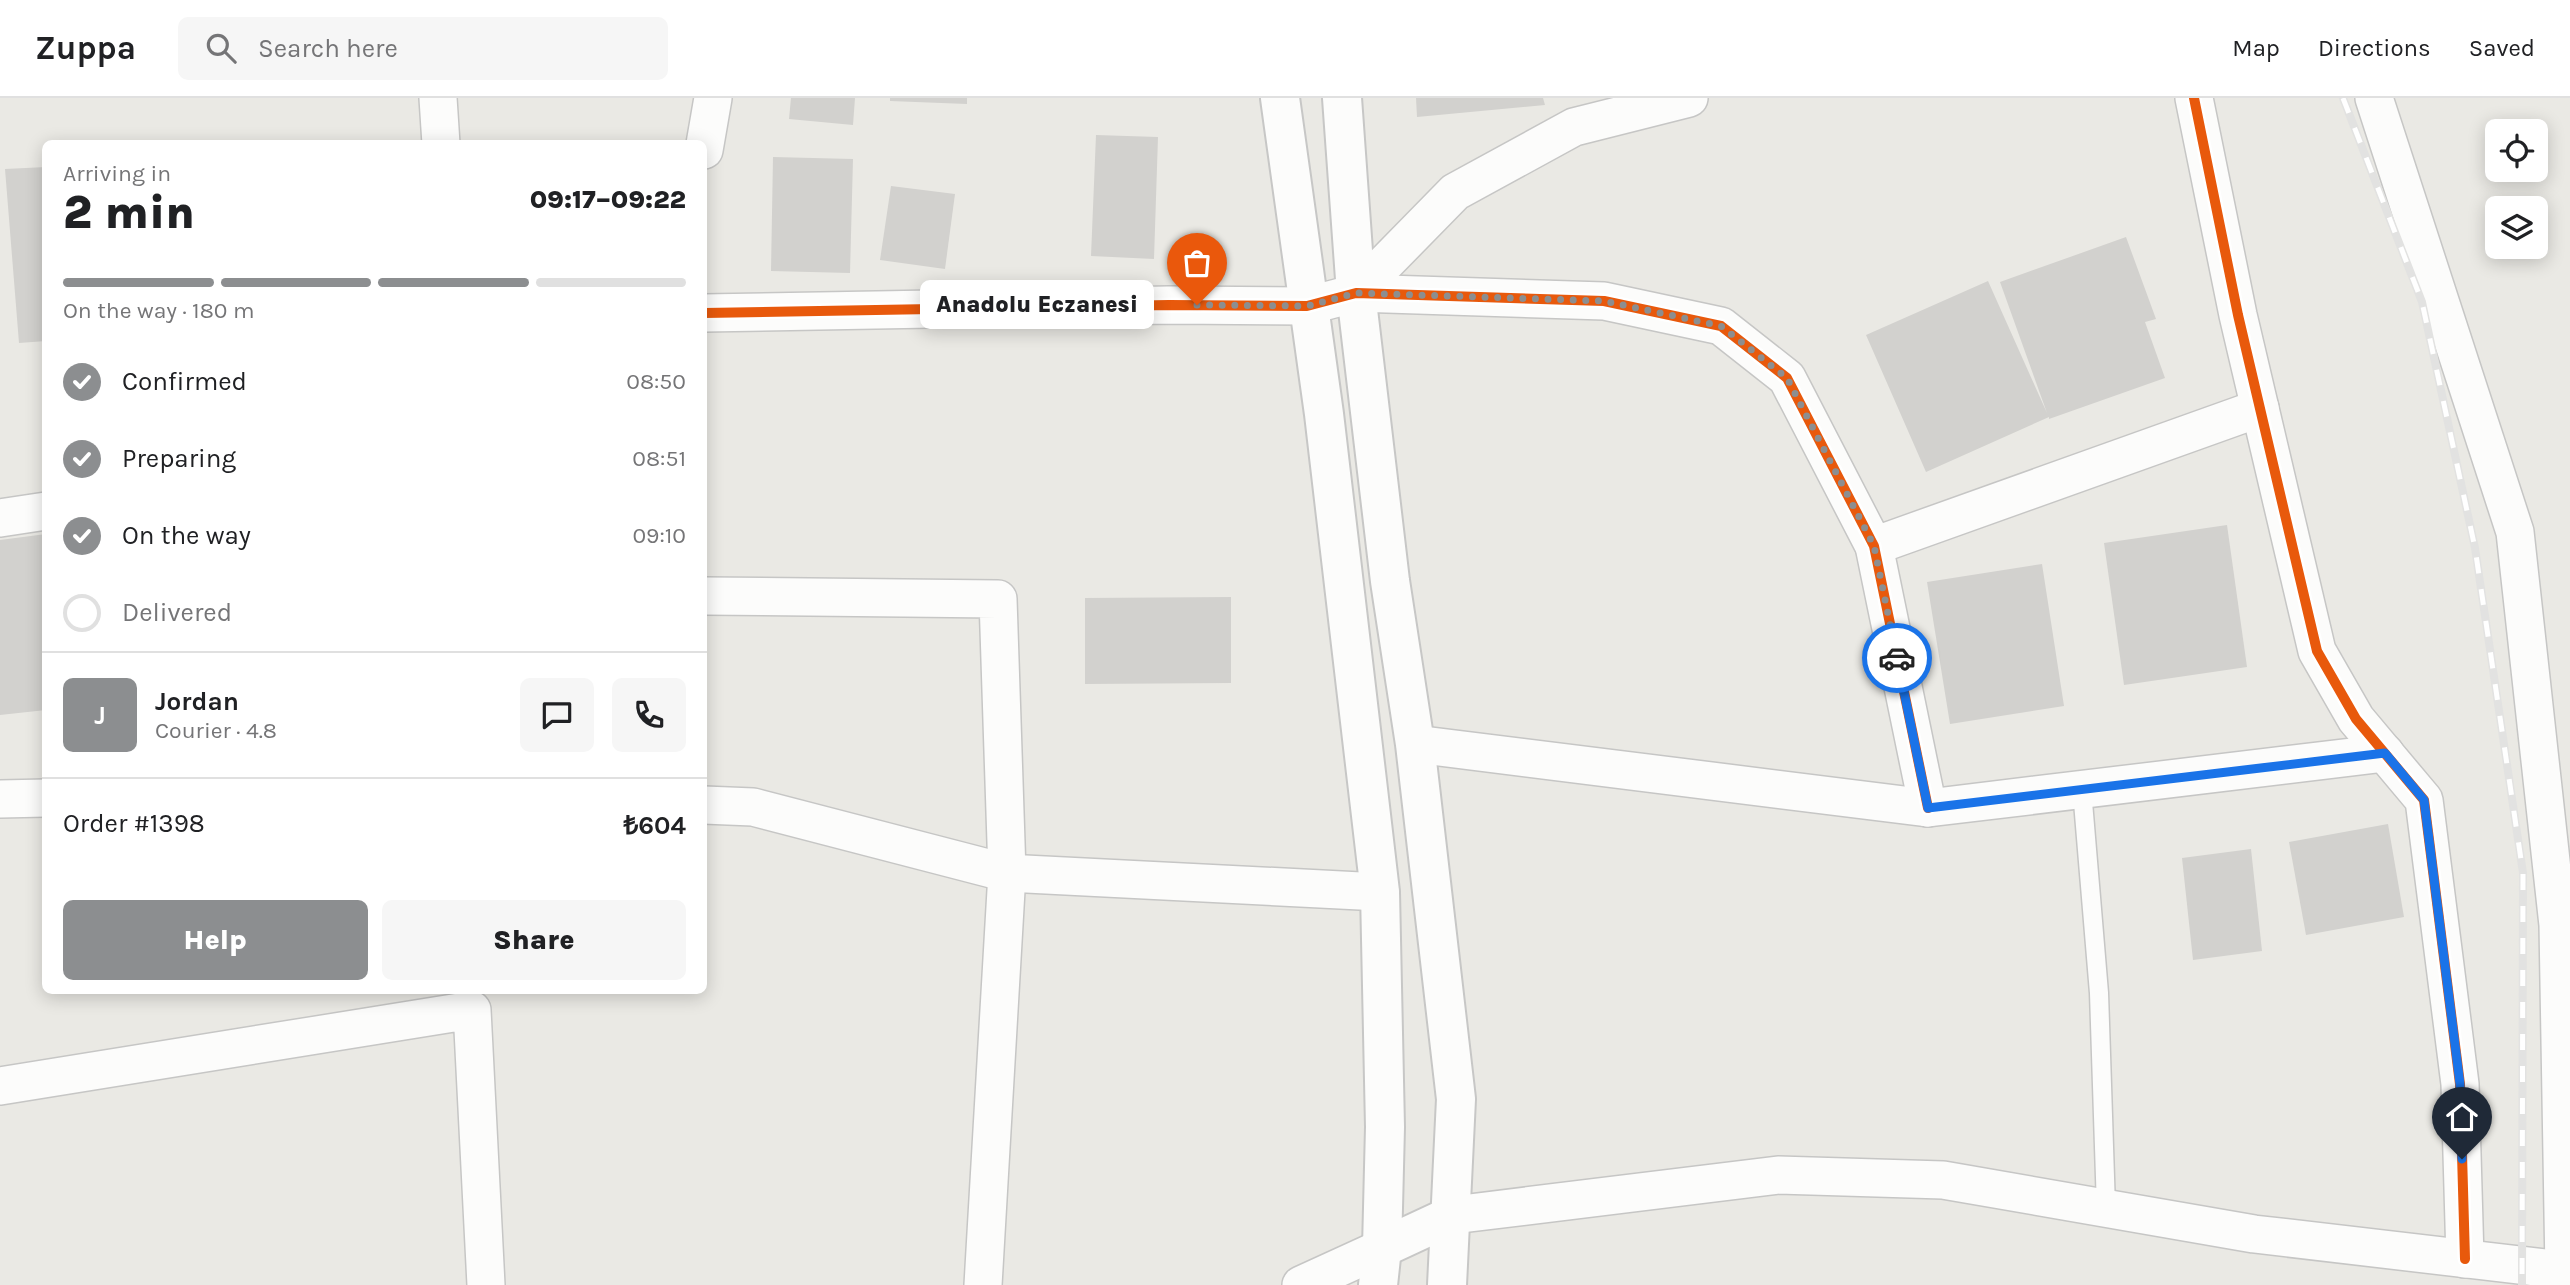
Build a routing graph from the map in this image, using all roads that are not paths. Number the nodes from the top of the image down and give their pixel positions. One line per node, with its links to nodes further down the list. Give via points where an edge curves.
1 (438, 98): 8 (street)
2 (713, 98): 9 (street)
3 (1280, 98): 11 (main road)
4 (1342, 98): 10 (main road)
5 (1689, 98): 10 (street, via 1574,127 1455,192)
6 (2194, 98): 13 (street)
7 (2374, 98): 29 (street, via 2515,532 2558,925)
8 (441, 140)
9 (706, 140)
10 (1356, 293): 11 (street); 16 (street, via 1604,301 1721,326 1787,378); 18 (main road, via 1390,581)
11 (1307, 306): 12 (street); 26 (main road, via 1326,428)
12 (707, 313)
13 (2260, 408): 16 (street); 19 (street, via 2317,651 2357,719)
14 (42, 512): 15 (street)
15 (0, 518)
16 (1874, 546): 24 (street)
17 (707, 596): 25 (street, via 998,599)
18 (1415, 744): 24 (street); 31 (main road, via 1456,1099)
19 (2385, 753): 20 (street); 33 (street, via 2424,800 2460,1084)
20 (2082, 790): 24 (street); 30 (lane, via 2099,993)
21 (42, 798): 22 (street)
22 (0, 799)
23 (707, 804): 25 (street, via 753,807)
24 (1928, 808)
25 (1007, 873): 26 (street); 36 (street)
26 (1380, 892): 32 (main road, via 1385,1127)
27 (473, 1000): 28 (street); 35 (street)
28 (0, 1086)
29 (2566, 1162): 34 (street)
30 (2106, 1208): 31 (street, via 1942,1180 1778,1175); 33 (street, via 2254,1234)
31 (1453, 1215): 32 (main road); 39 (main road)
32 (1382, 1248): 37 (street); 38 (main road)
33 (2465, 1259): 34 (street)
34 (2567, 1271)
35 (486, 1285)
36 (983, 1285)
37 (1301, 1285)
38 (1378, 1285)
39 (1447, 1285)

